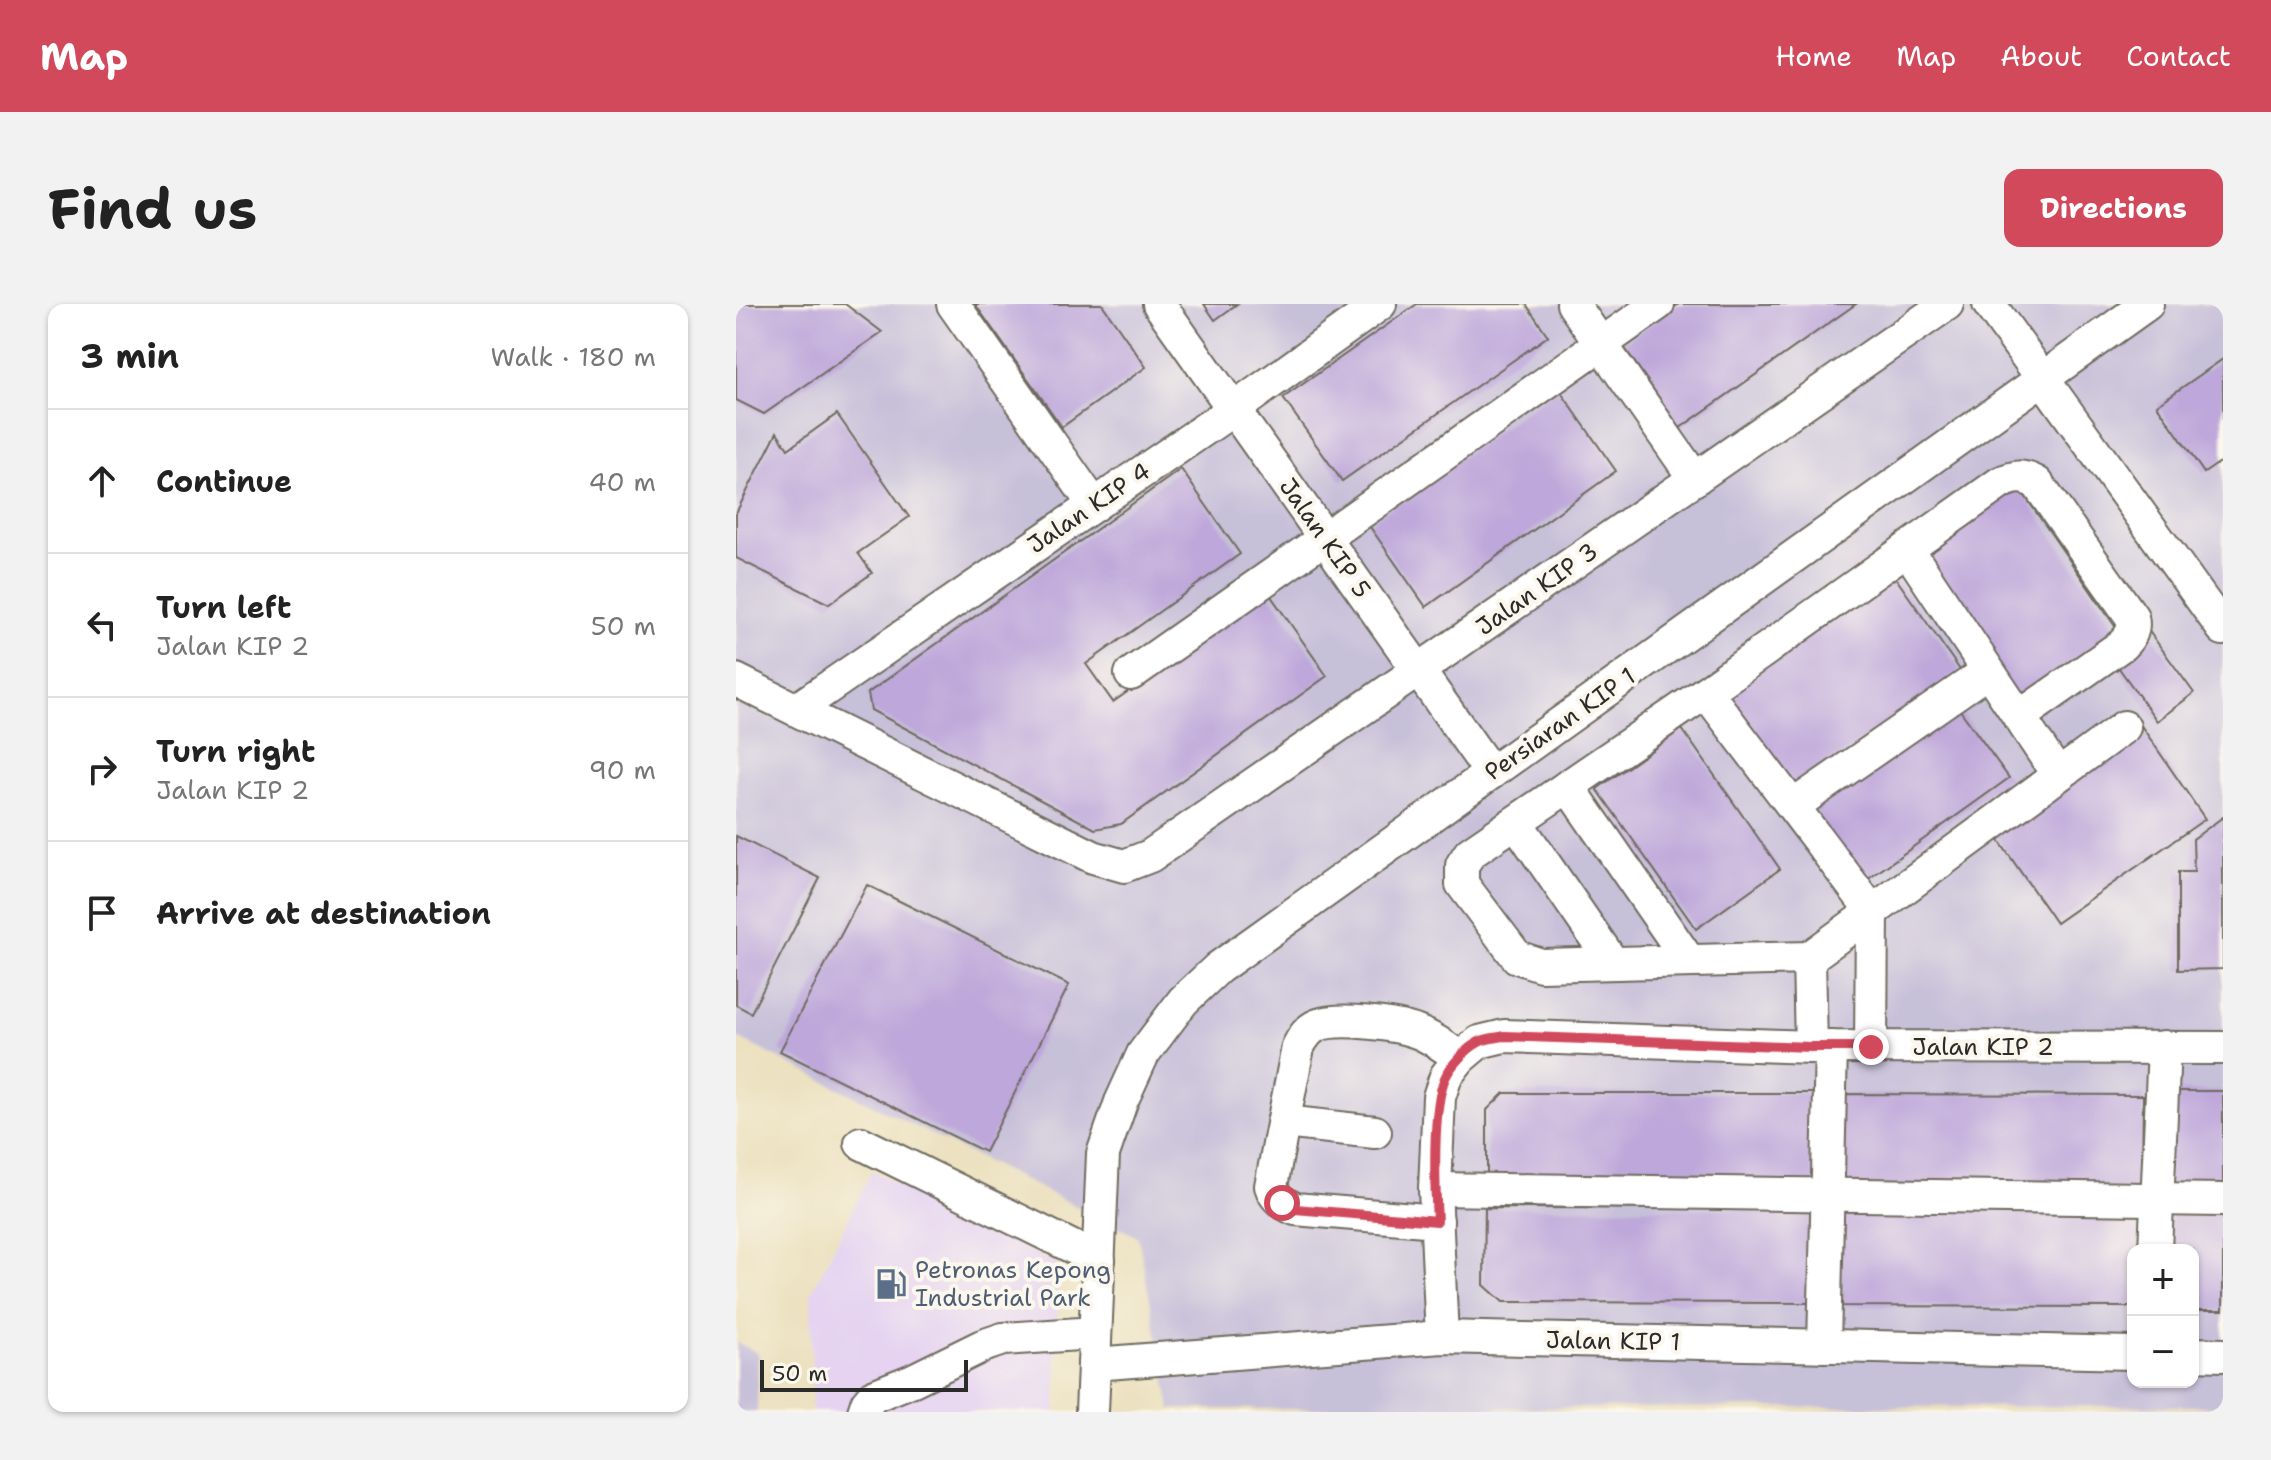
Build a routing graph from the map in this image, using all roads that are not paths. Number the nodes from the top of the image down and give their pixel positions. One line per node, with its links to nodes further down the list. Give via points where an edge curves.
1 (953, 304): 13 (street)
2 (1159, 304): 11 (street, Jalan KIP 5)
3 (1573, 304): 9 (street)
4 (1658, 304): 9 (street)
5 (1947, 304): 12 (street, Jalan KIP 3)
6 (1989, 304): 10 (street)
7 (2147, 304): 10 (street, Persiaran KIP 1)
8 (1375, 305): 11 (street, Jalan KIP 4)
9 (1601, 344): 12 (street); 14 (street)
10 (2044, 379): 16 (street); 25 (street, Persiaran KIP 1)
11 (1234, 409): 13 (street, Jalan KIP 4); 14 (street, Jalan KIP 5)
12 (1695, 479): 17 (street, Jalan KIP 3)
13 (1094, 505): 22 (street, Jalan KIP 4)
14 (1325, 538): 17 (street, Jalan KIP 5); 19 (street)
15 (1907, 549): 18 (street); 21 (street); 23 (street, via 2000,483 2026,477 2037,483 2132,617 2132,634 2122,645)
16 (2223, 629)
17 (1418, 671): 22 (street, Jalan KIP 3, via 1150,856 1124,866 1093,857); 25 (street, Jalan KIP 5)
18 (1988, 671): 23 (street); 28 (street)
19 (1131, 674)
20 (736, 680): 22 (street)
21 (1706, 692): 27 (street); 28 (street)
22 (797, 709)
23 (2019, 717): 26 (street)
24 (2124, 727): 26 (street)
25 (1491, 773): 48 (street, Persiaran KIP 1, via 1218,968 1183,1001 1143,1054 1103,1154)
26 (2058, 775): 30 (street)
27 (1568, 786): 29 (street); 32 (street)
28 (1793, 806): 30 (street)
29 (1516, 822): 33 (street); 33 (street, via 1470,853 1462,865 1462,884 1517,957 1541,965)
30 (1872, 911): 31 (street); 35 (street)
31 (1809, 958): 32 (street); 34 (street)
32 (1689, 961): 33 (street)
33 (1613, 963)
34 (1821, 1047): 35 (street, Jalan KIP 2); 38 (street, Jalan KIP 2, via 1504,1036 1479,1042); 43 (street)
35 (1871, 1047): 36 (street, Jalan KIP 2)
36 (2164, 1047): 37 (street, Jalan KIP 2); 44 (street)
37 (2223, 1048)
38 (1460, 1058): 39 (street, via 1416,1031 1387,1024 1316,1025 1298,1047); 42 (street, via 1439,1097)
39 (1284, 1122): 40 (street); 46 (street, via 1271,1186 1282,1203 1295,1209)
40 (1375, 1132)
41 (861, 1143): 48 (street)
42 (1435, 1189): 43 (street); 46 (street)
43 (1828, 1196): 44 (street); 50 (street)
44 (2157, 1199): 45 (street); 47 (street)
45 (2223, 1200)
46 (1437, 1221): 49 (street)
47 (2155, 1244)
48 (1099, 1260): 51 (street, Persiaran KIP 1)
49 (1442, 1337): 50 (street, Jalan KIP 1); 51 (street, Jalan KIP 1)
50 (1824, 1346): 52 (street, Jalan KIP 1)
51 (1095, 1349): 55 (street, Jalan KIP 1, via 1003,1339 873,1396); 56 (street, Persiaran KIP 1)
52 (2127, 1353)
53 (2199, 1354): 54 (street)
54 (2223, 1355)
55 (864, 1412)
56 (1092, 1412)

